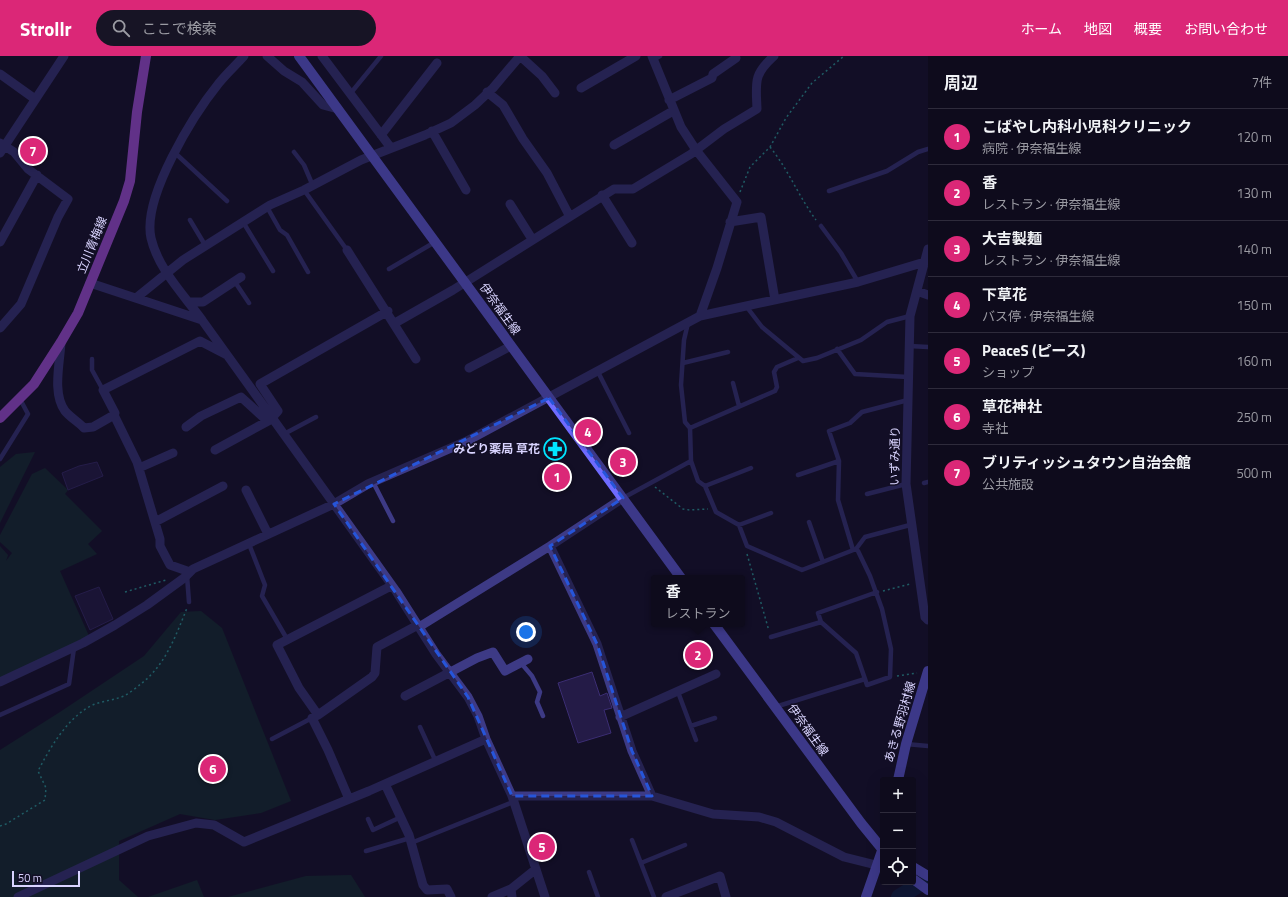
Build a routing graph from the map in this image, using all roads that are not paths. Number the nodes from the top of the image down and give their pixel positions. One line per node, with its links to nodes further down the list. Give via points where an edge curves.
1 (64, 56): 19 (street)
2 (146, 56): 62 (main road, 立川青梅線, via 130,181)
3 (244, 56): 30 (street, via 219,83)
4 (267, 56): 21 (street, via 302,82 323,105)
5 (299, 56): 21 (main road, 伊奈福生線)
6 (322, 56): 18 (street)
7 (381, 56): 18 (lane)
8 (520, 56): 16 (street); 17 (street, via 542,76)
9 (636, 56): 15 (street)
10 (774, 56): 29 (street, via 761,69 756,79 757,109)
11 (655, 57): 20 (street)
12 (736, 58): 20 (street, via 713,74 712,78)
13 (437, 64): 24 (street)
14 (0, 74): 19 (street)
15 (581, 89)
16 (487, 92): 23 (street, via 475,105 451,123); 42 (street, via 503,105 523,139 548,172)
17 (555, 93)
18 (350, 94): 24 (street)
19 (35, 98): 26 (street)
20 (669, 100): 22 (street)
21 (338, 109): 32 (main road, 伊奈福生線)
22 (674, 111): 25 (street); 29 (street)
23 (432, 131): 27 (street); 36 (street)
24 (381, 135): 27 (street)
25 (614, 145)
26 (1, 147): 33 (street, via 14,152 28,169)
27 (391, 148): 32 (street)
28 (928, 149): 37 (lane, via 918,152 887,171)
29 (696, 150): 38 (street, via 633,189 618,188); 45 (street, via 737,202)
30 (174, 152): 39 (lane); 58 (street, via 157,192 151,216 151,237)
31 (294, 152): 34 (lane, via 304,165)
32 (372, 156): 34 (street); 49 (main road, 伊奈福生線)
33 (37, 175): 48 (street); 76 (street, via 68,199 22,304)
34 (312, 186): 35 (street)
35 (304, 190): 41 (street); 53 (lane)
36 (466, 190)
37 (829, 191)
38 (602, 196): 42 (street); 50 (street)
39 (227, 201)
40 (510, 204): 47 (street)
41 (267, 206): 44 (street); 57 (lane)
42 (569, 215): 47 (street)
43 (190, 220): 51 (lane)
44 (243, 222): 51 (street); 55 (lane)
45 (730, 222): 66 (street, via 761,217); 71 (street)
46 (821, 226): 61 (lane)
47 (532, 239): 60 (street)
48 (0, 242)
49 (434, 242): 56 (lane); 60 (main road, 伊奈福生線)
50 (632, 243)
51 (204, 245): 58 (street)
52 (928, 249): 54 (street, いずみ通り)
53 (347, 250): 70 (street)
54 (926, 262): 61 (street); 63 (street, いずみ通り)
55 (273, 270)
56 (389, 270)
57 (308, 272)
58 (167, 273): 65 (street); 67 (street)
59 (238, 280): 67 (street, via 203,302); 68 (lane)
60 (464, 282): 74 (street); 78 (main road, 伊奈福生線)
61 (858, 282): 66 (street)
62 (90, 283): 65 (street); 77 (main road, 立川青梅線, via 78,312)
63 (917, 291): 64 (street); 72 (street, いずみ通り)
64 (928, 294)
65 (136, 298): 73 (street)
66 (775, 300): 69 (street)
67 (189, 302): 73 (street)
68 (249, 303)
69 (746, 306): 71 (street); 84 (lane, via 762,327)
70 (388, 311): 74 (street); 98 (street, via 260,384 278,411)
71 (700, 316): 75 (street)
72 (910, 316): 79 (street, いずみ通り); 81 (lane, via 887,322 867,337)
73 (202, 320): 83 (street)
74 (395, 323): 86 (street)
75 (688, 323): 87 (lane); 89 (street)
76 (0, 328)
77 (61, 342): 94 (main road, 立川青梅線, via 34,384); 97 (street, via 59,400 66,412 84,428 93,428)
78 (511, 346): 88 (street); 93 (main road, 伊奈福生線)
79 (909, 346): 80 (lane); 90 (street, いずみ通り)
80 (928, 347)
81 (837, 349): 84 (lane, via 817,358 802,361); 90 (lane, via 855,374)
82 (728, 352): 87 (lane)
83 (228, 356): 92 (street, via 200,341); 98 (street)
84 (798, 358): 96 (lane, via 777,367 774,372 776,391)
85 (92, 359): 92 (lane, via 92,370)
86 (416, 359)
87 (683, 363): 102 (lane, via 681,385 685,422)
88 (469, 368)
89 (598, 372): 93 (street); 103 (lane)
90 (908, 377): 95 (street, いずみ通り)
91 (733, 382): 96 (lane)
92 (103, 390): 97 (street)
93 (549, 398): 113 (street, via 467,441); 119 (main road, 伊奈福生線)
94 (20, 399): 100 (main road, 立川青梅線); 107 (lane, via 28,414)
95 (908, 400): 109 (lane, via 862,412 850,423 829,431); 114 (street, いずみ通り)
96 (739, 406): 102 (lane)
97 (114, 415): 110 (street)
98 (272, 417): 101 (street, via 264,418 241,397); 104 (street); 105 (street)
99 (316, 417): 104 (lane)
100 (0, 418)
101 (186, 427)
102 (690, 428): 108 (lane)
103 (629, 433)
104 (284, 434): 120 (street)
105 (215, 450)
106 (173, 453): 110 (street)
107 (0, 459)
108 (691, 461): 116 (lane, via 698,481); 119 (lane)
109 (839, 461): 112 (lane); 130 (lane, via 838,500)
110 (139, 468): 123 (street)
111 (751, 468): 116 (lane)
112 (798, 475)
113 (374, 482): 120 (street); 122 (lane)
114 (906, 484): 118 (lane); 126 (street, いずみ通り)
115 (223, 486): 123 (street)
116 (705, 486): 125 (lane, via 716,512)
117 (246, 490): 127 (street)
118 (867, 494)
119 (623, 498): 129 (street); 133 (main road, 伊奈福生線)
120 (334, 504): 127 (street); 134 (street)
121 (771, 513): 125 (lane)
122 (393, 521)
123 (155, 522): 132 (street, via 160,546 170,565)
124 (809, 522): 131 (lane)
125 (739, 525): 131 (lane, via 747,546 802,570)
126 (910, 525): 130 (lane, via 865,537); 137 (street, いずみ通り, via 922,581 925,617)
127 (268, 534): 128 (street)
128 (250, 544): 132 (street); 142 (lane, via 265,585 262,596)
129 (550, 546): 139 (street); 156 (street, via 596,644)
130 (854, 550): 131 (lane); 135 (lane, via 858,551)
131 (823, 562)
132 (189, 574): 136 (lane); 143 (street, via 147,605)
133 (679, 575)
134 (391, 586): 139 (street); 142 (street)
135 (877, 592): 138 (lane, via 818,613); 148 (lane, via 891,649 892,676 867,685)
136 (189, 602)
137 (928, 620)
138 (821, 622): 141 (lane); 148 (lane, via 856,653)
139 (418, 626): 146 (street); 155 (street, via 377,647 375,673 372,677)
140 (716, 627): 152 (main road, 伊奈福生線)
141 (771, 637)
142 (287, 639): 155 (street, via 277,645)
143 (74, 647): 149 (street); 153 (lane, via 69,684)
144 (525, 661): 146 (street, via 505,671 494,652); 154 (lane, via 540,692 537,702)
145 (928, 671): 163 (main road, あきる野羽村線)
146 (451, 672): 151 (street); 161 (street, via 478,716)
147 (716, 674): 150 (street)
148 (865, 679): 152 (lane)
149 (0, 682)
150 (678, 692): 156 (street); 158 (lane)
151 (405, 696)
152 (775, 707): 176 (main road, 伊奈福生線)
153 (0, 715)
154 (543, 716)
155 (315, 717): 160 (lane); 169 (street)
156 (620, 717): 168 (street)
157 (715, 718): 158 (lane)
158 (691, 726): 162 (lane)
159 (420, 727): 165 (lane)
160 (272, 739)
161 (486, 740): 165 (street); 170 (street)
162 (696, 740)
163 (906, 744): 164 (lane); 166 (main road, あきる野羽村線)
164 (928, 746)
165 (436, 762): 167 (street)
166 (899, 777)
167 (385, 784): 169 (street); 171 (street)
168 (652, 796): 170 (street); 180 (street, via 713,814 759,817 776,822 844,857)
169 (349, 799): 188 (street, via 244,842 214,825 204,823 148,836)
170 (513, 799): 174 (lane); 181 (street)
171 (401, 817): 172 (lane, via 373,830); 174 (street)
172 (368, 819)
173 (632, 840): 179 (lane)
174 (411, 841): 177 (lane); 189 (street, via 425,888 447,889)
175 (685, 845): 179 (lane)
176 (880, 845)
177 (366, 851)
178 (880, 856): 180 (main road)
179 (641, 863): 193 (lane)
180 (876, 865): 196 (main road)
181 (536, 869): 187 (street); 191 (street)
182 (916, 869): 184 (main road)
183 (589, 872): 192 (lane)
184 (925, 874)
185 (916, 881): 186 (main road)
186 (926, 888)
187 (512, 893): 190 (street)
188 (18, 897)
189 (451, 897)
190 (492, 897)
191 (545, 897)
192 (598, 897)
193 (654, 897)
194 (666, 897): 195 (street, via 720,876)
195 (726, 897)
196 (866, 897)

